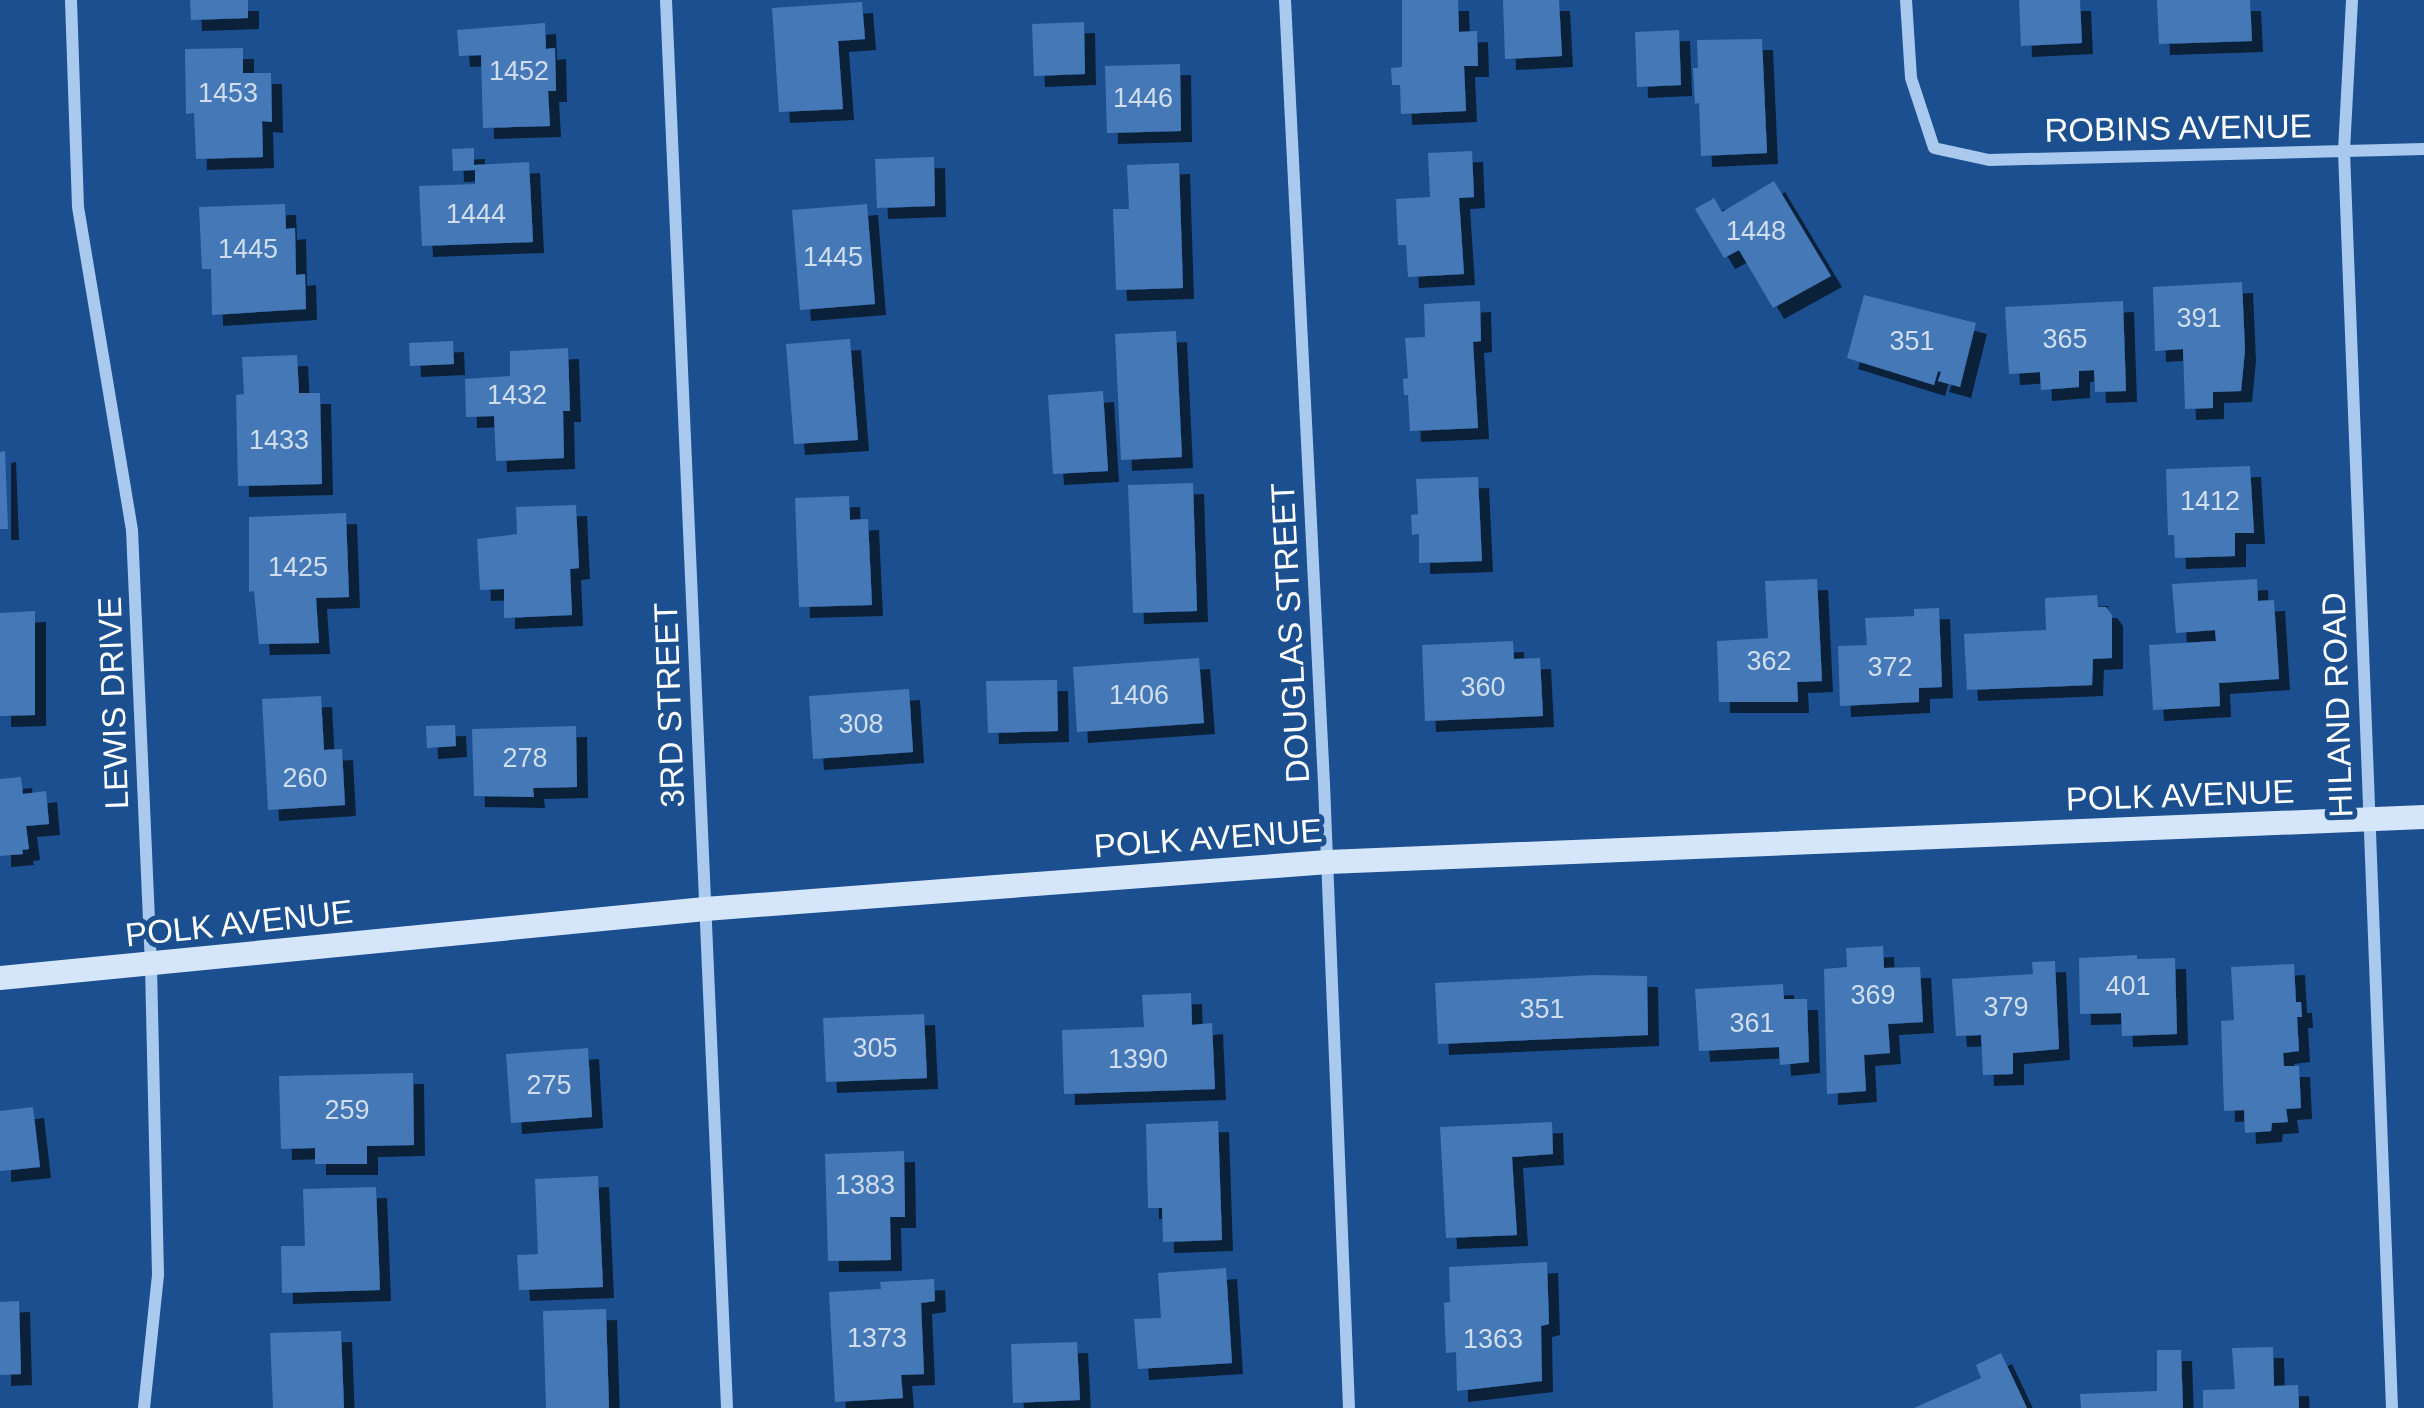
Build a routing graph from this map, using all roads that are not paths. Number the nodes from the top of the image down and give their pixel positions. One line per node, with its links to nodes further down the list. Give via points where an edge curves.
1 (70, 0): 12 (street, LEWIS DRIVE, via 78,207 132,530)
2 (666, 0): 11 (street, 3RD STREET)
3 (1286, 0): 10 (street, DOUGLAS STREET)
4 (1906, 0): 7 (street, ROBINS AVENUE, via 1911,78 1934,148 1989,160)
5 (2352, 0): 7 (street, HILAND ROAD)
6 (2424, 149): 7 (street, ROBINS AVENUE)
7 (2344, 151): 9 (street, HILAND ROAD)
8 (2424, 817): 9 (street, POLK AVENUE)
9 (2368, 820): 10 (street, POLK AVENUE); 17 (street, HILAND ROAD)
10 (1328, 862): 11 (street, POLK AVENUE); 16 (street, DOUGLAS STREET)
11 (705, 909): 12 (street, POLK AVENUE); 15 (street, 3RD STREET)
12 (152, 966): 13 (street, POLK AVENUE); 14 (street, LEWIS DRIVE, via 158,1275)
13 (0, 978)
14 (144, 1408)
15 (727, 1408)
16 (1349, 1408)
17 (2392, 1408)

